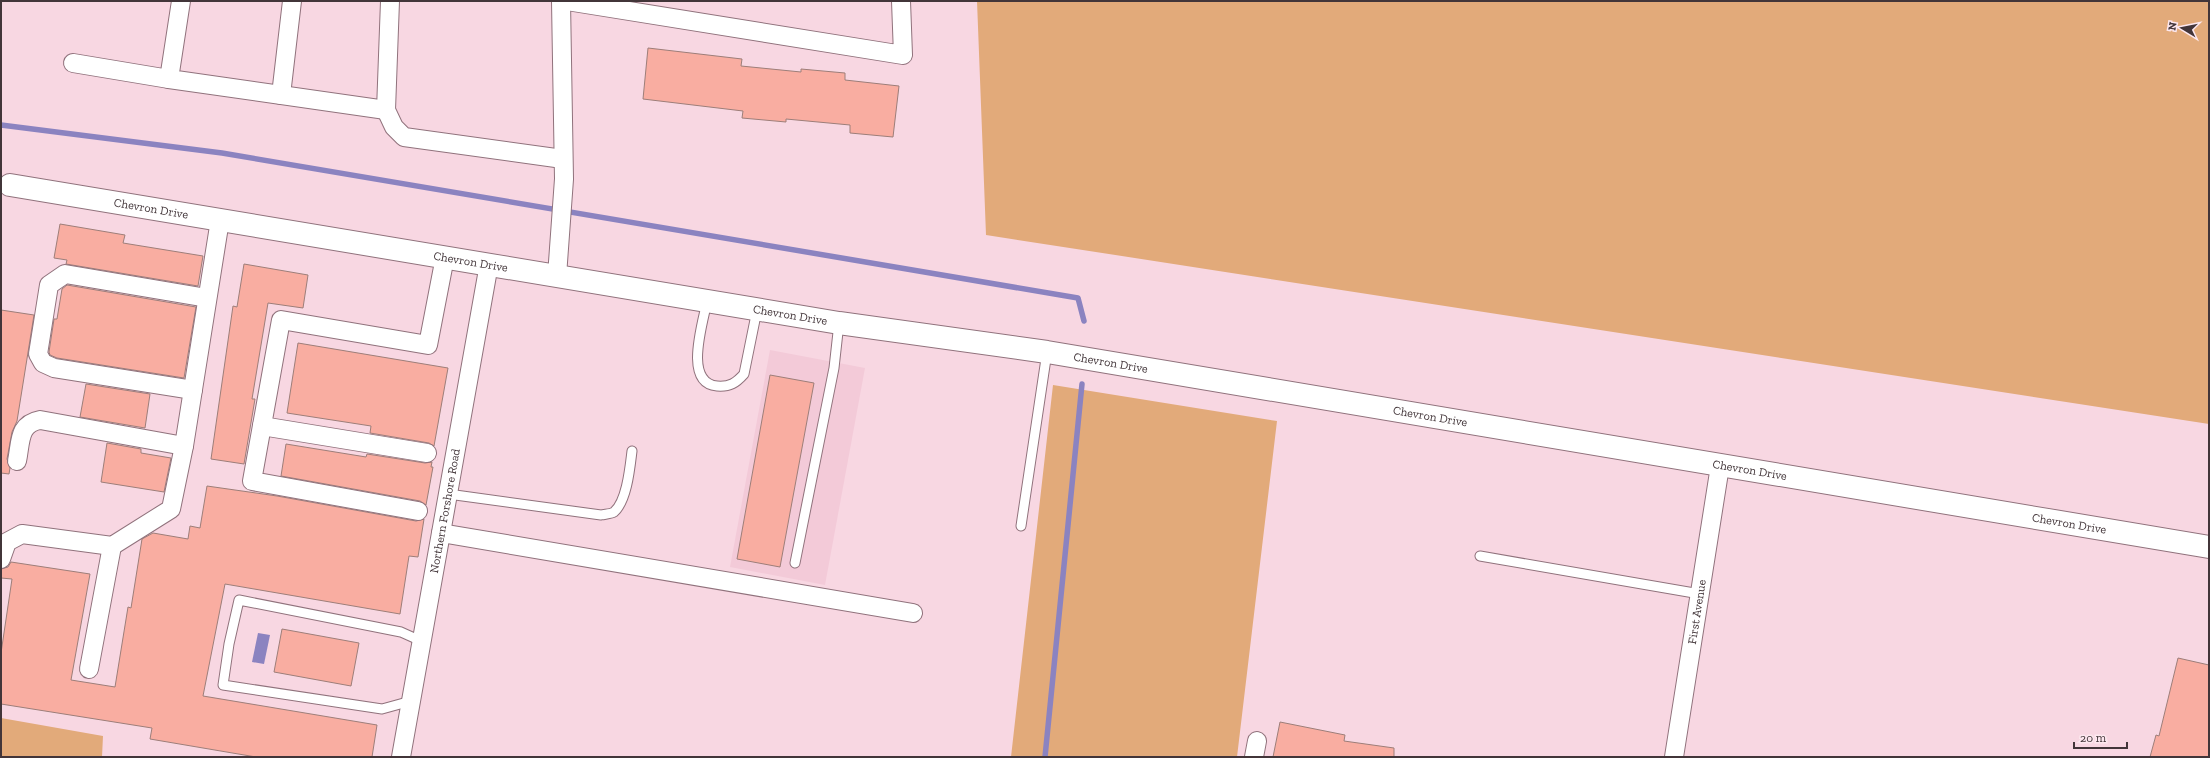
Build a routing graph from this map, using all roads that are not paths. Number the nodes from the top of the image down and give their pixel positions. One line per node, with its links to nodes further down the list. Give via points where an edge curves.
1 (181, 1): 8 (street)
2 (292, 1): 9 (street)
3 (390, 1): 10 (street)
4 (561, 1): 11 (street)
5 (567, 1): 6 (street, via 903,55)
6 (902, 1)
7 (74, 63): 8 (street)
8 (169, 79): 9 (street)
9 (281, 95): 10 (street)
10 (386, 110): 11 (street, via 394,127 404,137)
11 (563, 159): 16 (street)
12 (6, 185): 13 (main road, Chevron Drive)
13 (220, 220): 14 (main road, Chevron Drive); 17 (street)
14 (445, 256): 15 (main road, Chevron Drive); 23 (street, via 428,345 281,320)
15 (489, 264): 16 (main road, Chevron Drive); 29 (street, Northern Forshore Road)
16 (557, 276): 18 (main road, Chevron Drive)
17 (207, 298): 22 (street); 22 (street, via 65,274 49,286 38,354 43,362 54,368)
18 (706, 301): 19 (main road, Chevron Drive); 19 (lane, via 697,363 700,376 710,385 728,386 744,374)
19 (757, 310): 20 (main road, Chevron Drive)
20 (840, 323): 21 (main road, Chevron Drive); 37 (lane, via 834,368)
21 (1047, 352): 28 (main road, Chevron Drive); 31 (lane)
22 (193, 390): 24 (street)
23 (262, 426): 26 (street); 30 (street, via 252,481)
24 (184, 446): 27 (street, via 40,420 30,422 24,428); 33 (street, via 171,509)
25 (632, 451): 29 (lane, via 627,484 620,504 613,512 602,515)
26 (427, 453)
27 (17, 461)
28 (1720, 466): 34 (main road, Chevron Drive); 38 (street, First Avenue)
29 (448, 494): 32 (street, Northern Forshore Road)
30 (418, 511)
31 (1021, 526)
32 (441, 532): 39 (street); 40 (street, Northern Forshore Road)
33 (112, 546): 36 (street, via 22,534 7,542); 41 (street)
34 (2209, 547)
35 (1480, 556): 38 (lane)
36 (1, 559)
37 (795, 563)
38 (1700, 594): 44 (street, First Avenue)
39 (913, 613)
40 (421, 642): 42 (street, Northern Forshore Road); 42 (lane, via 401,632 239,600 229,644 223,685 382,709)
41 (88, 669)
42 (411, 701): 43 (street, Northern Forshore Road)
43 (401, 757)
44 (1674, 757)

